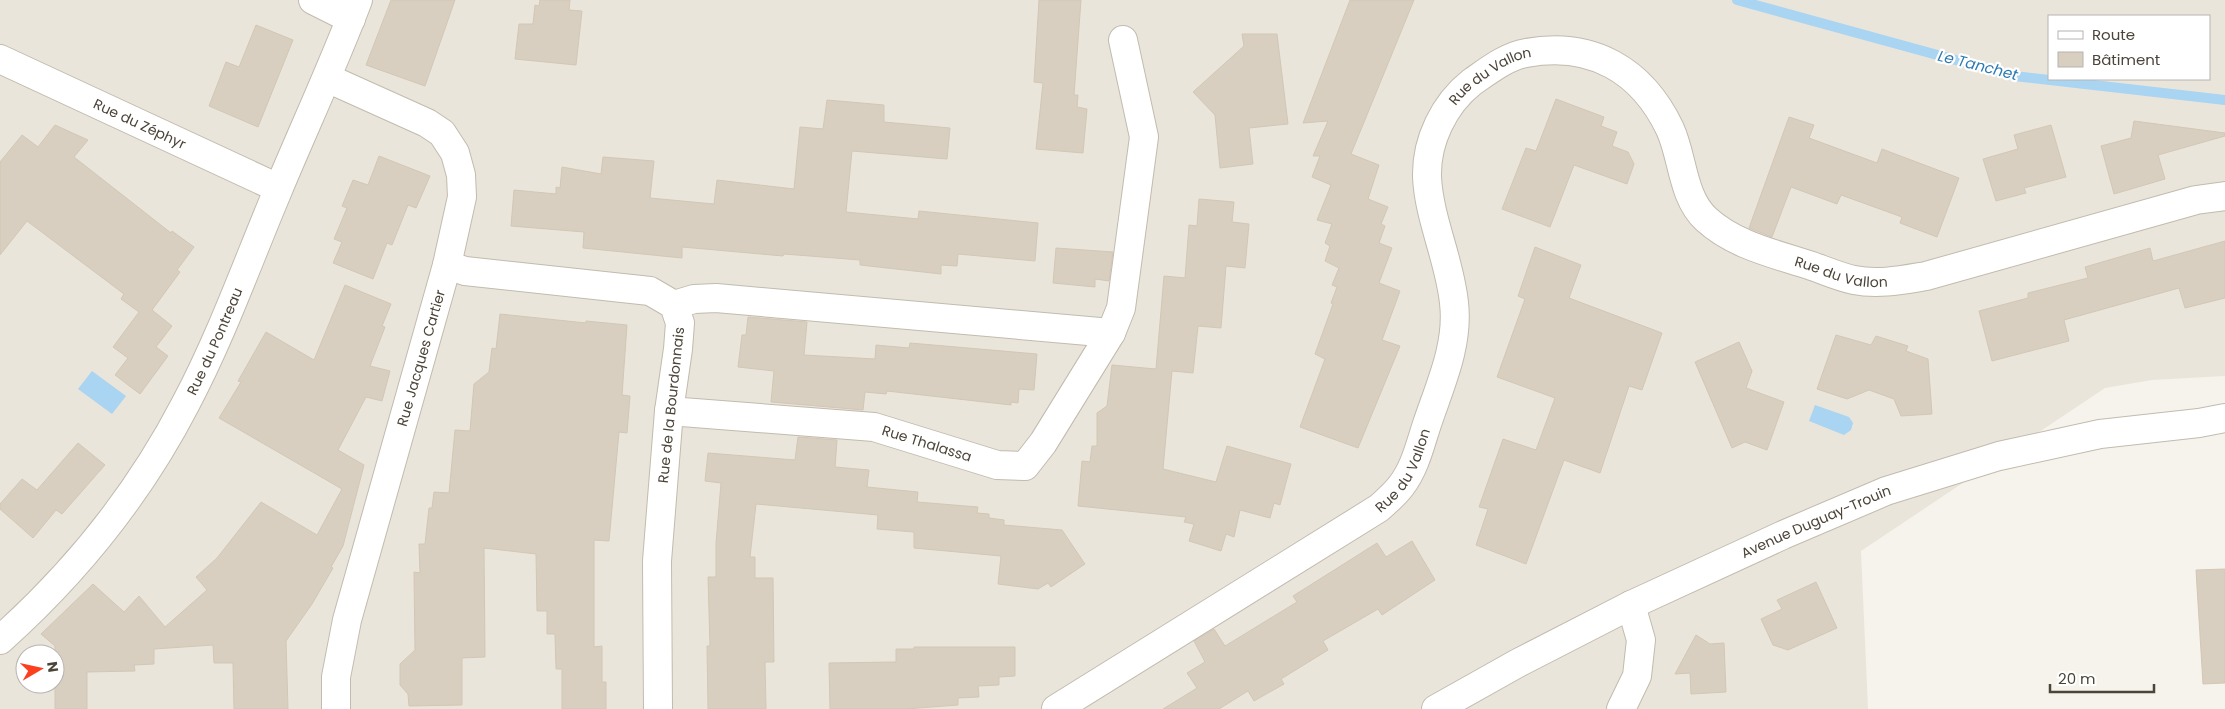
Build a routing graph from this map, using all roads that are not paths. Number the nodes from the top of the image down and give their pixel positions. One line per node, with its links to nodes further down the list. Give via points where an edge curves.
1 (314, 0): 2 (street)
2 (354, 10): 5 (street, Rue du Pontreau)
3 (1123, 40): 10 (street, Rue Thalassa, via 1144,137 1121,308)
4 (0, 59): 6 (street, Rue du Zéphyr)
5 (327, 78): 6 (street, Rue du Pontreau); 8 (street, Rue Jacques Cartier, via 427,123 442,132 456,153 462,198)
6 (278, 188): 14 (street, Rue du Pontreau, via 187,403 153,460 116,514 75,564)
7 (2225, 196): 17 (street, Rue du Vallon, via 2196,200 1926,276 1887,282 1855,280 1752,246 1724,233 1704,218 1689,192 1670,130 1651,97 1625,71 1597,56 1559,50 1524,53 1490,69 1460,91 1444,112 1432,140 1427,176 1455,306 1454,335 1413,464 1401,486 1374,512)
8 (447, 265): 9 (street, via 465,271 650,291); 15 (street, Rue Jacques Cartier, via 347,620 336,677)
9 (674, 305): 10 (street, via 716,298); 11 (street, Rue de la Bourdonnais, via 680,323)
10 (1111, 333): 11 (street, Rue Thalassa, via 1044,443 1025,466 998,466 874,427)
11 (669, 411): 16 (street, Rue de la Bourdonnais, via 656,560)
12 (2225, 418): 13 (street, Avenue Duguay-Trouin, via 2100,434 1999,456 1886,491 1783,534)
13 (1631, 605): 18 (street, Avenue Duguay-Trouin); 19 (street, via 1641,640 1637,676)
14 (0, 640)
15 (336, 709)
16 (658, 709)
17 (1056, 709)
18 (1436, 709)
19 (1621, 709)

